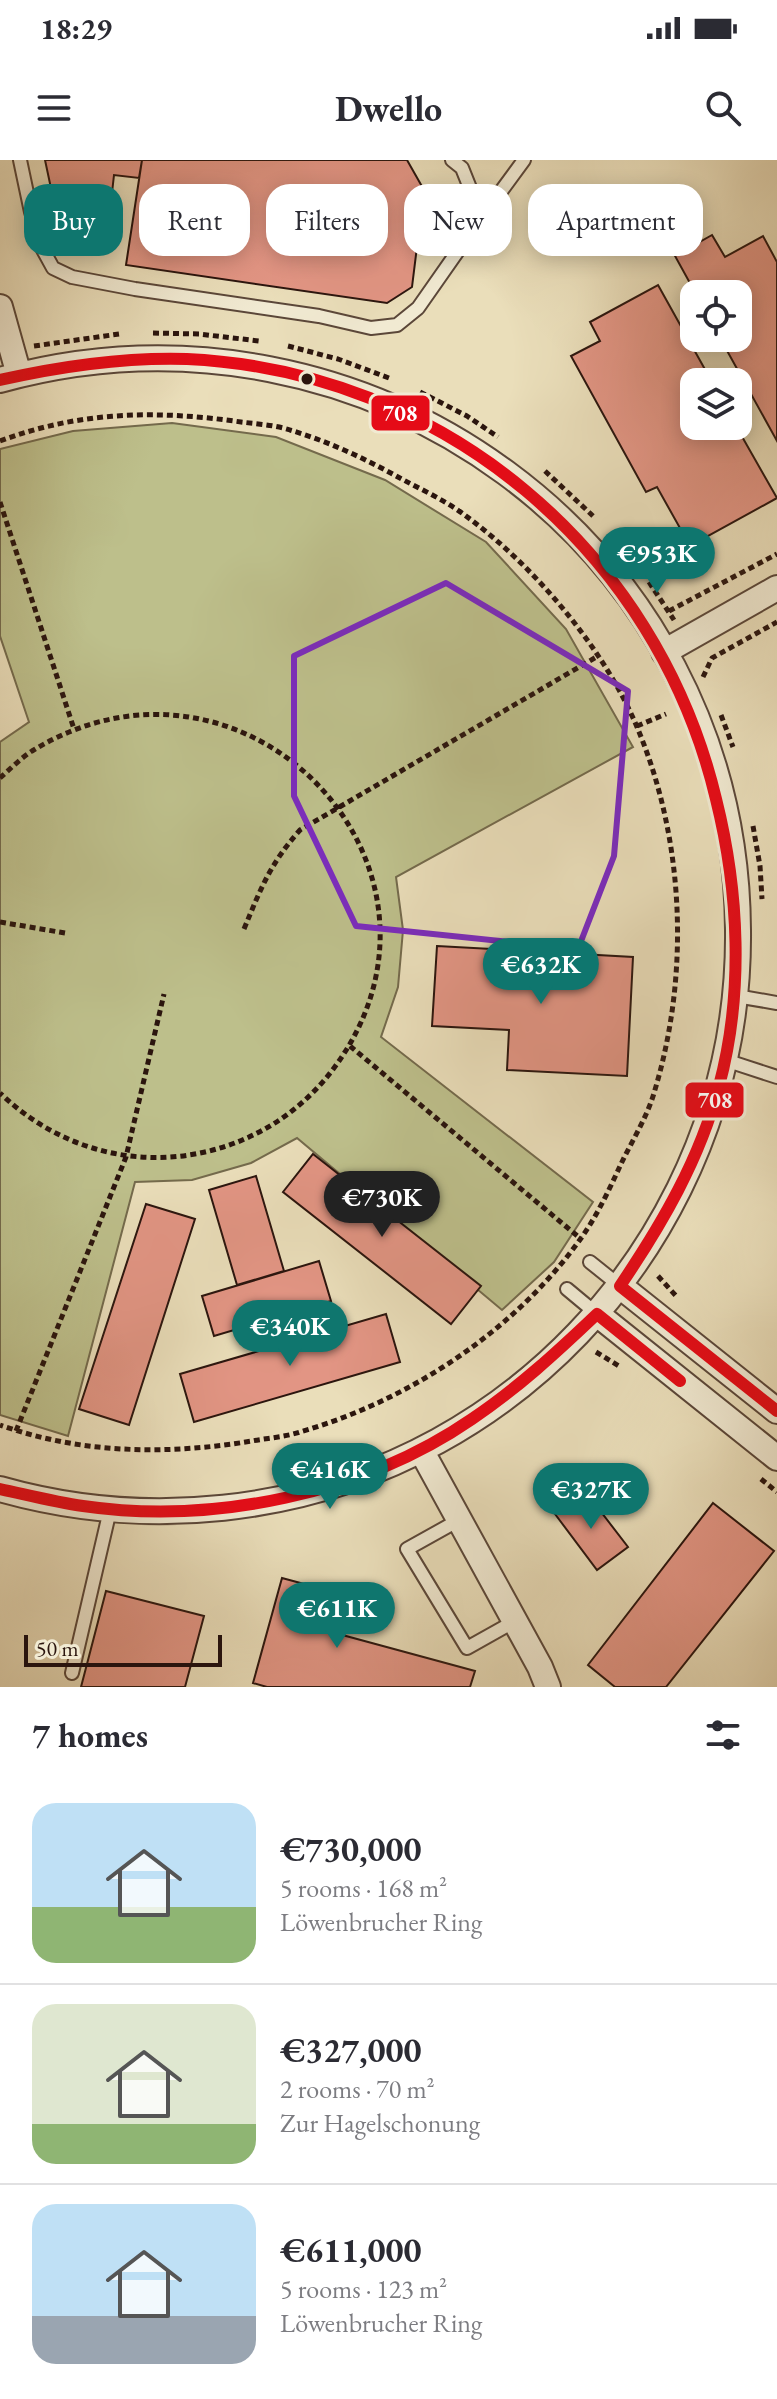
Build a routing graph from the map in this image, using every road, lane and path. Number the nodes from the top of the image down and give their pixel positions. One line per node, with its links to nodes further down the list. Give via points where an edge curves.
1 (20, 160): 6 (lane, via 38,236 53,268 72,277 371,328 397,325 418,308)
2 (452, 160): 4 (lane)
3 (524, 160): 5 (lane)
4 (468, 184)
5 (506, 184)
6 (454, 256)
7 (0, 307): 12 (street)
8 (152, 333): 10 (path)
9 (121, 334): 12 (path)
10 (262, 342)
11 (277, 344): 14 (path, via 338,359)
12 (12, 351): 13 (street)
13 (9, 378): 27 (street, via 133,358 210,360 307,377 384,403 456,439 531,492 617,581)
14 (397, 382)
15 (412, 388): 17 (path)
16 (0, 441): 28 (path, via 115,414 191,415 287,429 370,461 462,512 553,596)
17 (507, 442)
18 (545, 471): 20 (path)
19 (0, 502): 32 (path)
20 (602, 525)
21 (777, 554): 24 (path)
22 (642, 573): 24 (path)
23 (777, 588): 26 (street)
24 (669, 611): 26 (path)
25 (777, 622): 29 (path, via 712,658)
26 (686, 639): 27 (street); 29 (path)
27 (664, 652): 42 (street, via 700,727 728,821 738,902)
28 (598, 656): 35 (path); 49 (path, via 637,726 661,803 677,885 675,995 654,1095)
29 (704, 675): 30 (path)
30 (710, 687)
31 (720, 712): 33 (path)
32 (74, 729): 34 (path, via 30,752); 35 (path, via 122,716 172,714 220,723 266,742 306,771)
33 (734, 749)
34 (0, 778)
35 (339, 807): 39 (path, via 300,830 277,856); 44 (path, via 363,852 377,900 379,938 370,1000)
36 (751, 814): 37 (path)
37 (762, 907)
38 (0, 922): 40 (path)
39 (244, 929)
40 (65, 933)
41 (164, 994): 48 (path)
42 (736, 996): 43 (lane); 45 (street)
43 (777, 1003)
44 (350, 1046): 48 (path, via 319,1089 267,1129 231,1146 179,1158); 49 (path)
45 (725, 1060): 46 (lane); 52 (street, via 689,1169 668,1213)
46 (777, 1077)
47 (0, 1093): 48 (path, via 23,1115 72,1143)
48 (126, 1157): 60 (path)
49 (581, 1239): 60 (path, via 538,1291 465,1353 378,1404 298,1433 212,1447 138,1450 78,1445)
50 (590, 1262): 52 (lane)
51 (665, 1265): 54 (path)
52 (620, 1286): 54 (street); 55 (street)
53 (567, 1289): 55 (lane)
54 (639, 1301): 58 (street)
55 (597, 1314): 56 (street); 61 (street, via 519,1388)
56 (616, 1329): 57 (path); 62 (street)
57 (586, 1361)
58 (777, 1411)
59 (0, 1425): 60 (path)
60 (16, 1431)
61 (421, 1450): 64 (street, via 357,1477 266,1502 205,1510); 65 (street)
62 (777, 1458)
63 (0, 1489): 64 (street)
64 (110, 1510): 67 (lane)
65 (459, 1520): 66 (street); 66 (lane, via 407,1549 467,1648)
66 (515, 1621): 68 (street)
67 (72, 1673)
68 (548, 1687)

